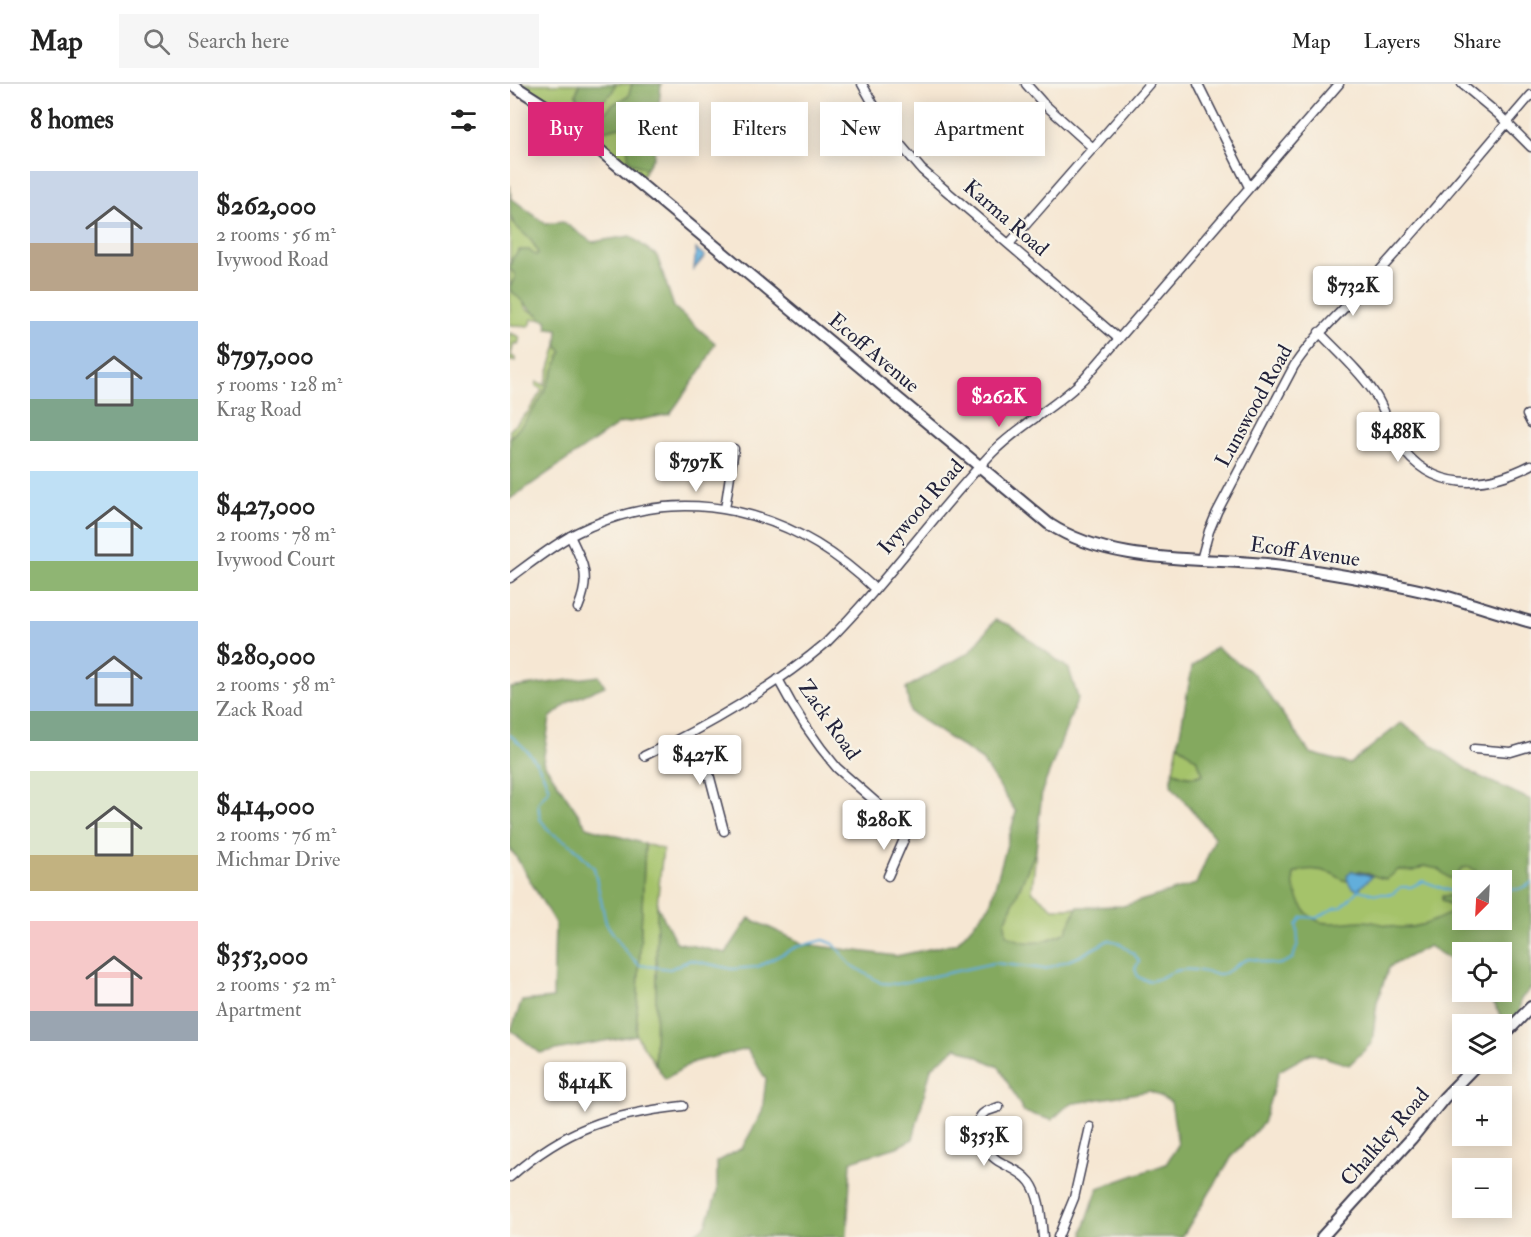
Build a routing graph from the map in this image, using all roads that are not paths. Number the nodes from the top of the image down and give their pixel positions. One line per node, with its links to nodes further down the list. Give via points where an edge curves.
1 (511, 84): 18 (street, Ecoff Avenue, via 591,143)
2 (862, 84): 13 (street, Karma Road, via 888,130 911,159)
3 (1026, 84): 10 (street)
4 (1149, 84): 10 (street)
5 (1198, 84): 12 (street)
6 (1339, 84): 12 (street, Ivywood Road)
7 (1462, 84): 9 (street)
8 (1531, 95): 9 (street, Lunswood Road)
9 (1507, 123): 11 (street); 14 (street, Lunswood Road, via 1374,277)
10 (1092, 147): 13 (street)
11 (1531, 147)
12 (1249, 187): 15 (street, Ivywood Road)
13 (1009, 244): 15 (street, Karma Road)
14 (1319, 332): 17 (street, via 1370,386 1401,446 1429,471 1453,481 1472,483 1501,478); 21 (street, Lunswood Road, via 1294,366 1217,512)
15 (1119, 339): 18 (street, Ivywood Road, via 1078,385 1011,435)
16 (734, 449): 19 (street)
17 (1531, 465)
18 (980, 467): 21 (street, Ecoff Avenue, via 1072,538 1122,551); 23 (street, Ivywood Road)
19 (725, 509): 20 (street, via 679,506 641,510); 23 (street, via 765,519 806,537 841,559)
20 (570, 536): 22 (street); 24 (street, via 586,578)
21 (1200, 560): 25 (street, Ecoff Avenue, via 1284,566 1390,584)
22 (510, 578)
23 (875, 589): 26 (street, Ivywood Road, via 826,643)
24 (578, 608)
25 (1531, 622)
26 (778, 679): 27 (street, Ivywood Road); 32 (street, Zack Road, via 832,763 904,829 905,837)
27 (687, 735): 30 (street, Ivywood Road); 31 (street, via 710,774)
28 (1531, 746): 29 (street, via 1511,752)
29 (1474, 748)
30 (644, 756)
31 (724, 831)
32 (888, 876)
33 (1531, 1006): 34 (street)
34 (1512, 1026)
35 (1467, 1074): 42 (street, Chalkley Road)
36 (684, 1106): 39 (street, via 614,1117 588,1126 533,1158)
37 (999, 1107): 40 (street, via 980,1116 985,1145 992,1156 1030,1182 1037,1197)
38 (1090, 1127): 41 (street, via 1074,1198)
39 (510, 1177)
40 (1043, 1237)
41 (1058, 1237)
42 (1323, 1237)

